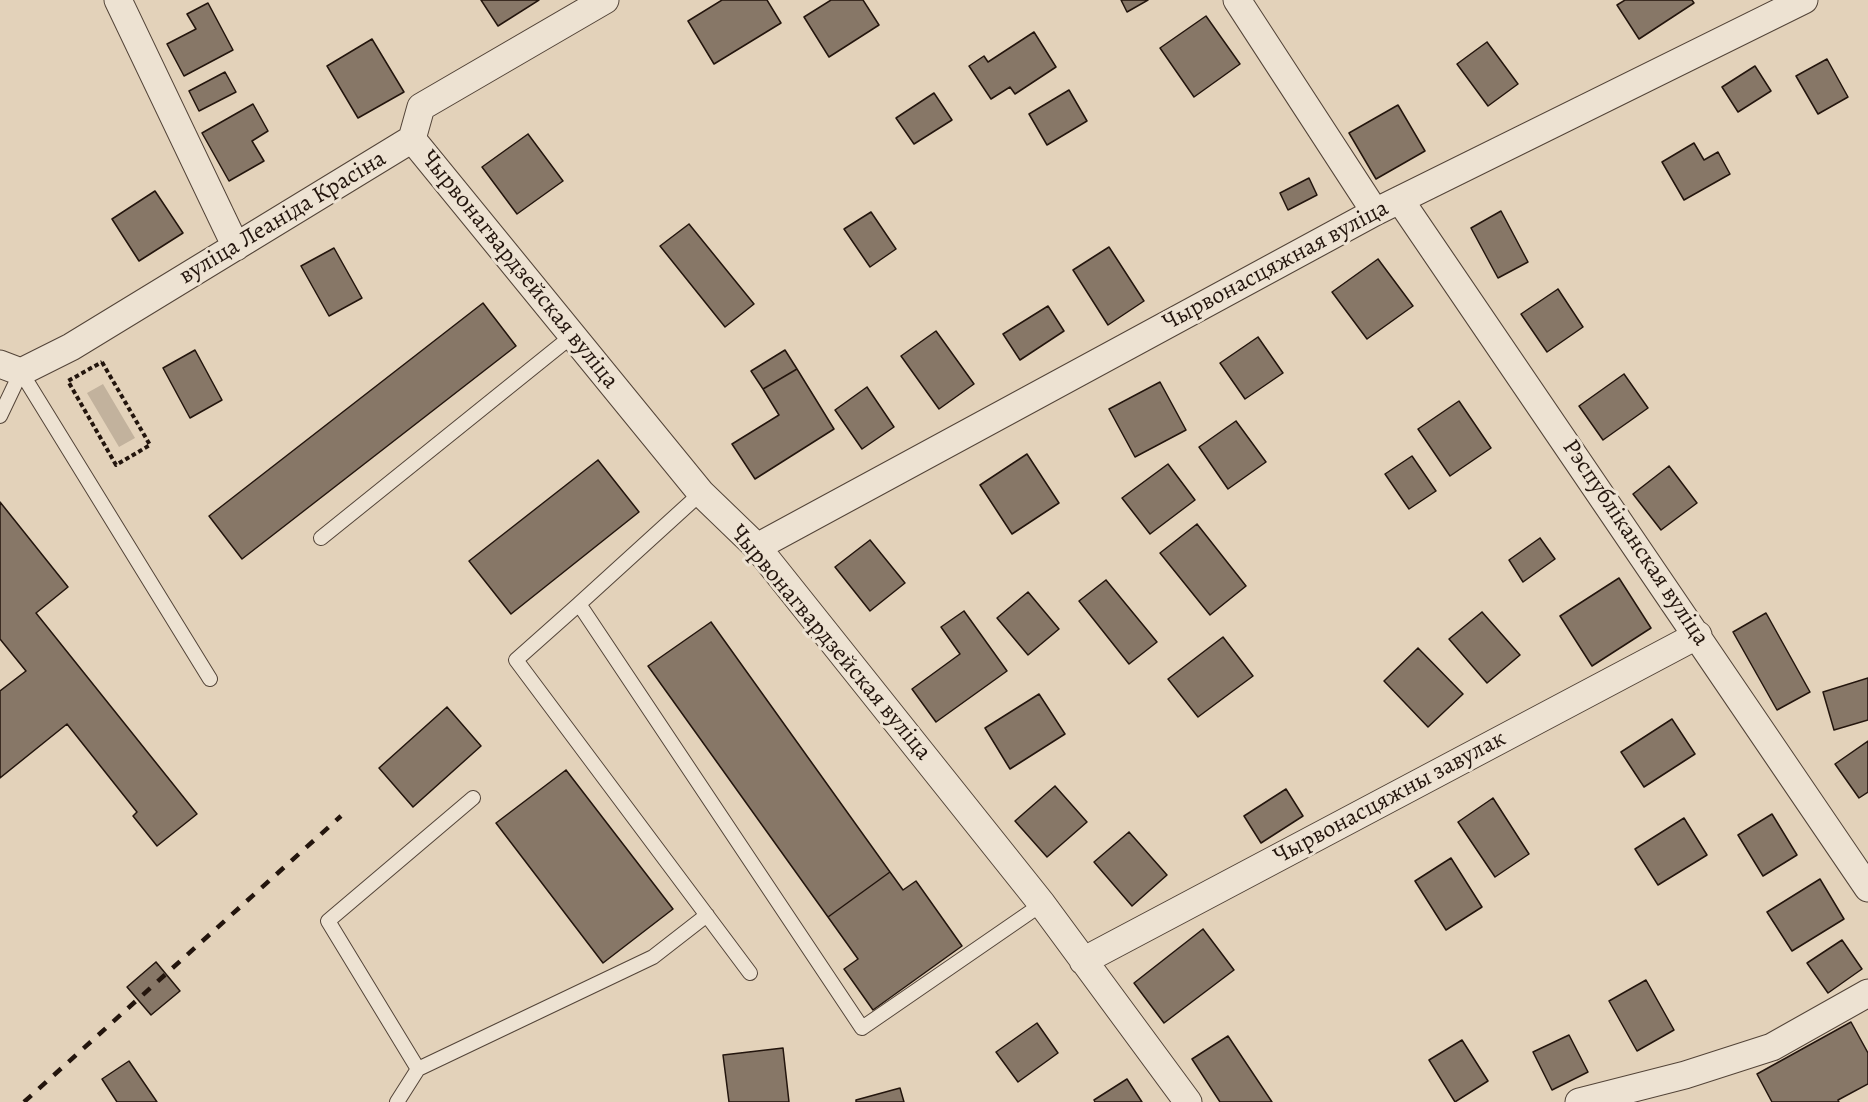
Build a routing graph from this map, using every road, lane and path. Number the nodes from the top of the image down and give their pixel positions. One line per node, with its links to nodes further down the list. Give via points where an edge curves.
1 (118, 0): 8 (street)
2 (605, 0): 5 (street, вуліца Леаніда Красіна, via 421,107)
3 (1237, 0): 7 (street)
4 (1804, 0): 6 (street, Чырвонасцяжная вуліца)
5 (412, 139): 8 (street, вуліца Леаніда Красіна); 9 (street, Чырвонагвардзейская вуліца)
6 (1400, 200): 7 (street, Чырвонасцяжная вуліца); 17 (street, Рэспубліканская вуліца)
7 (1375, 212): 15 (street, Чырвонасцяжная вуліца)
8 (236, 248): 10 (street, вуліца Леаніда Красіна, via 71,347)
9 (572, 336): 13 (street, Чырвонагвардзейская вуліца); 14 (lane)
10 (11, 368): 11 (lane); 18 (lane)
11 (0, 416)
12 (116, 465): 12 (path, via 150,445 102,362 68,381)
13 (701, 493): 15 (street, Чырвонагвардзейская вуліца); 16 (lane)
14 (321, 538)
15 (757, 547): 21 (street, Чырвонагвардзейская вуліца)
16 (579, 604): 21 (lane, via 862,1028); 22 (lane, via 516,660)
17 (1698, 635): 20 (street, Рэспубліканская вуліца); 23 (street, Чырвонасцяжны завулак)
18 (210, 679)
19 (473, 798): 26 (lane, via 328,921)
20 (1868, 888)
21 (1042, 904): 23 (street, Чырвонагвардзейская вуліца)
22 (706, 915): 24 (lane); 26 (lane, via 653,957)
23 (1083, 961): 28 (street, Чырвонагвардзейская вуліца)
24 (750, 973)
25 (1868, 993): 29 (street, via 1772,1047 1685,1075)
26 (418, 1069): 27 (lane)
27 (397, 1102)
28 (1188, 1102)
29 (1579, 1102)

